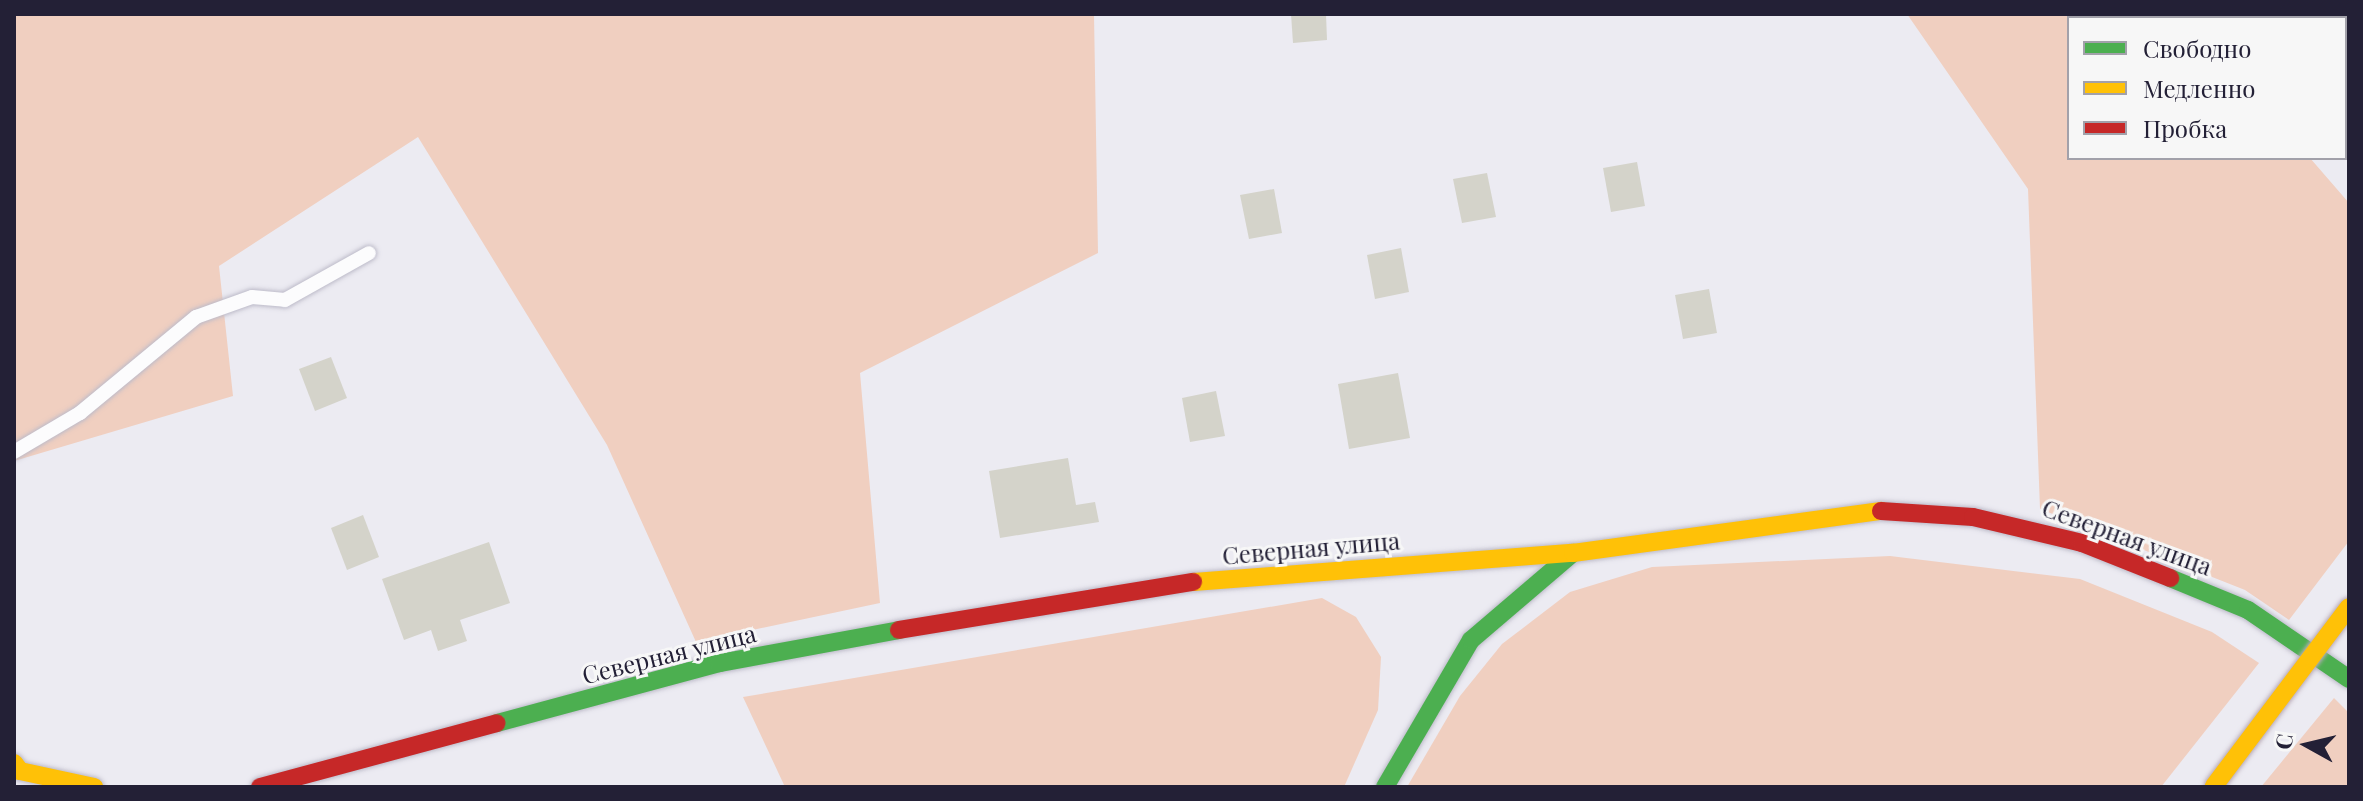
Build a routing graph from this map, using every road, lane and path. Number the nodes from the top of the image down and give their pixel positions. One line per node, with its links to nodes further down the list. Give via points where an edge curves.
1 (369, 253): 2 (lane, via 285,300 252,297 196,317 80,413)
2 (14, 452)
3 (1573, 553): 5 (main road, Северная улица, via 1804,517 1973,517 2031,527 2196,586 2248,610); 9 (main road, Северная улица, via 1207,580 873,634 720,663); 10 (main road, via 1471,640)
4 (2349, 607): 7 (main road, bridge)
5 (2349, 679)
6 (17, 767): 8 (main road)
7 (2214, 786)
8 (94, 787)
9 (260, 787)
10 (1385, 787)

